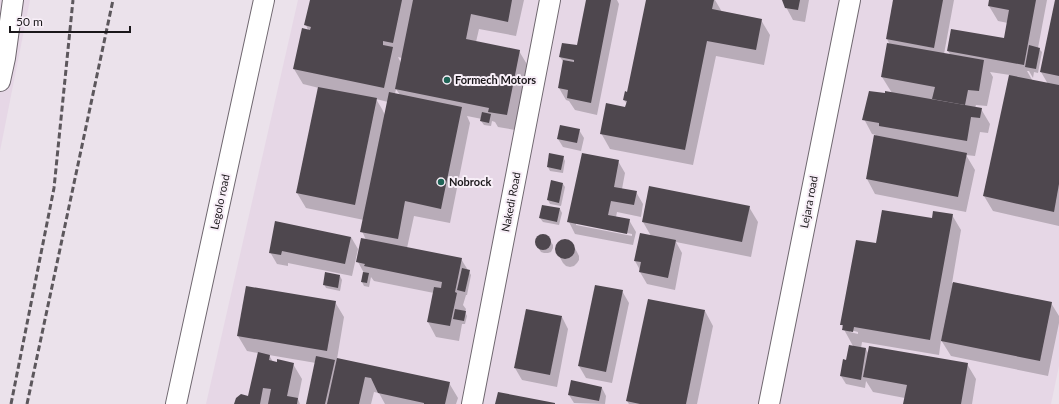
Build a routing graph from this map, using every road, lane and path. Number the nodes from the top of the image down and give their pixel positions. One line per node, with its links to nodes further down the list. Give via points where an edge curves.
1 (13, 0): 5 (street)
2 (264, 0): 6 (street, Legolo road)
3 (550, 0): 7 (street, Nakedi Road)
4 (850, 0): 8 (street, Lejara road)
5 (0, 81)
6 (176, 404)
7 (472, 404)
8 (769, 404)

